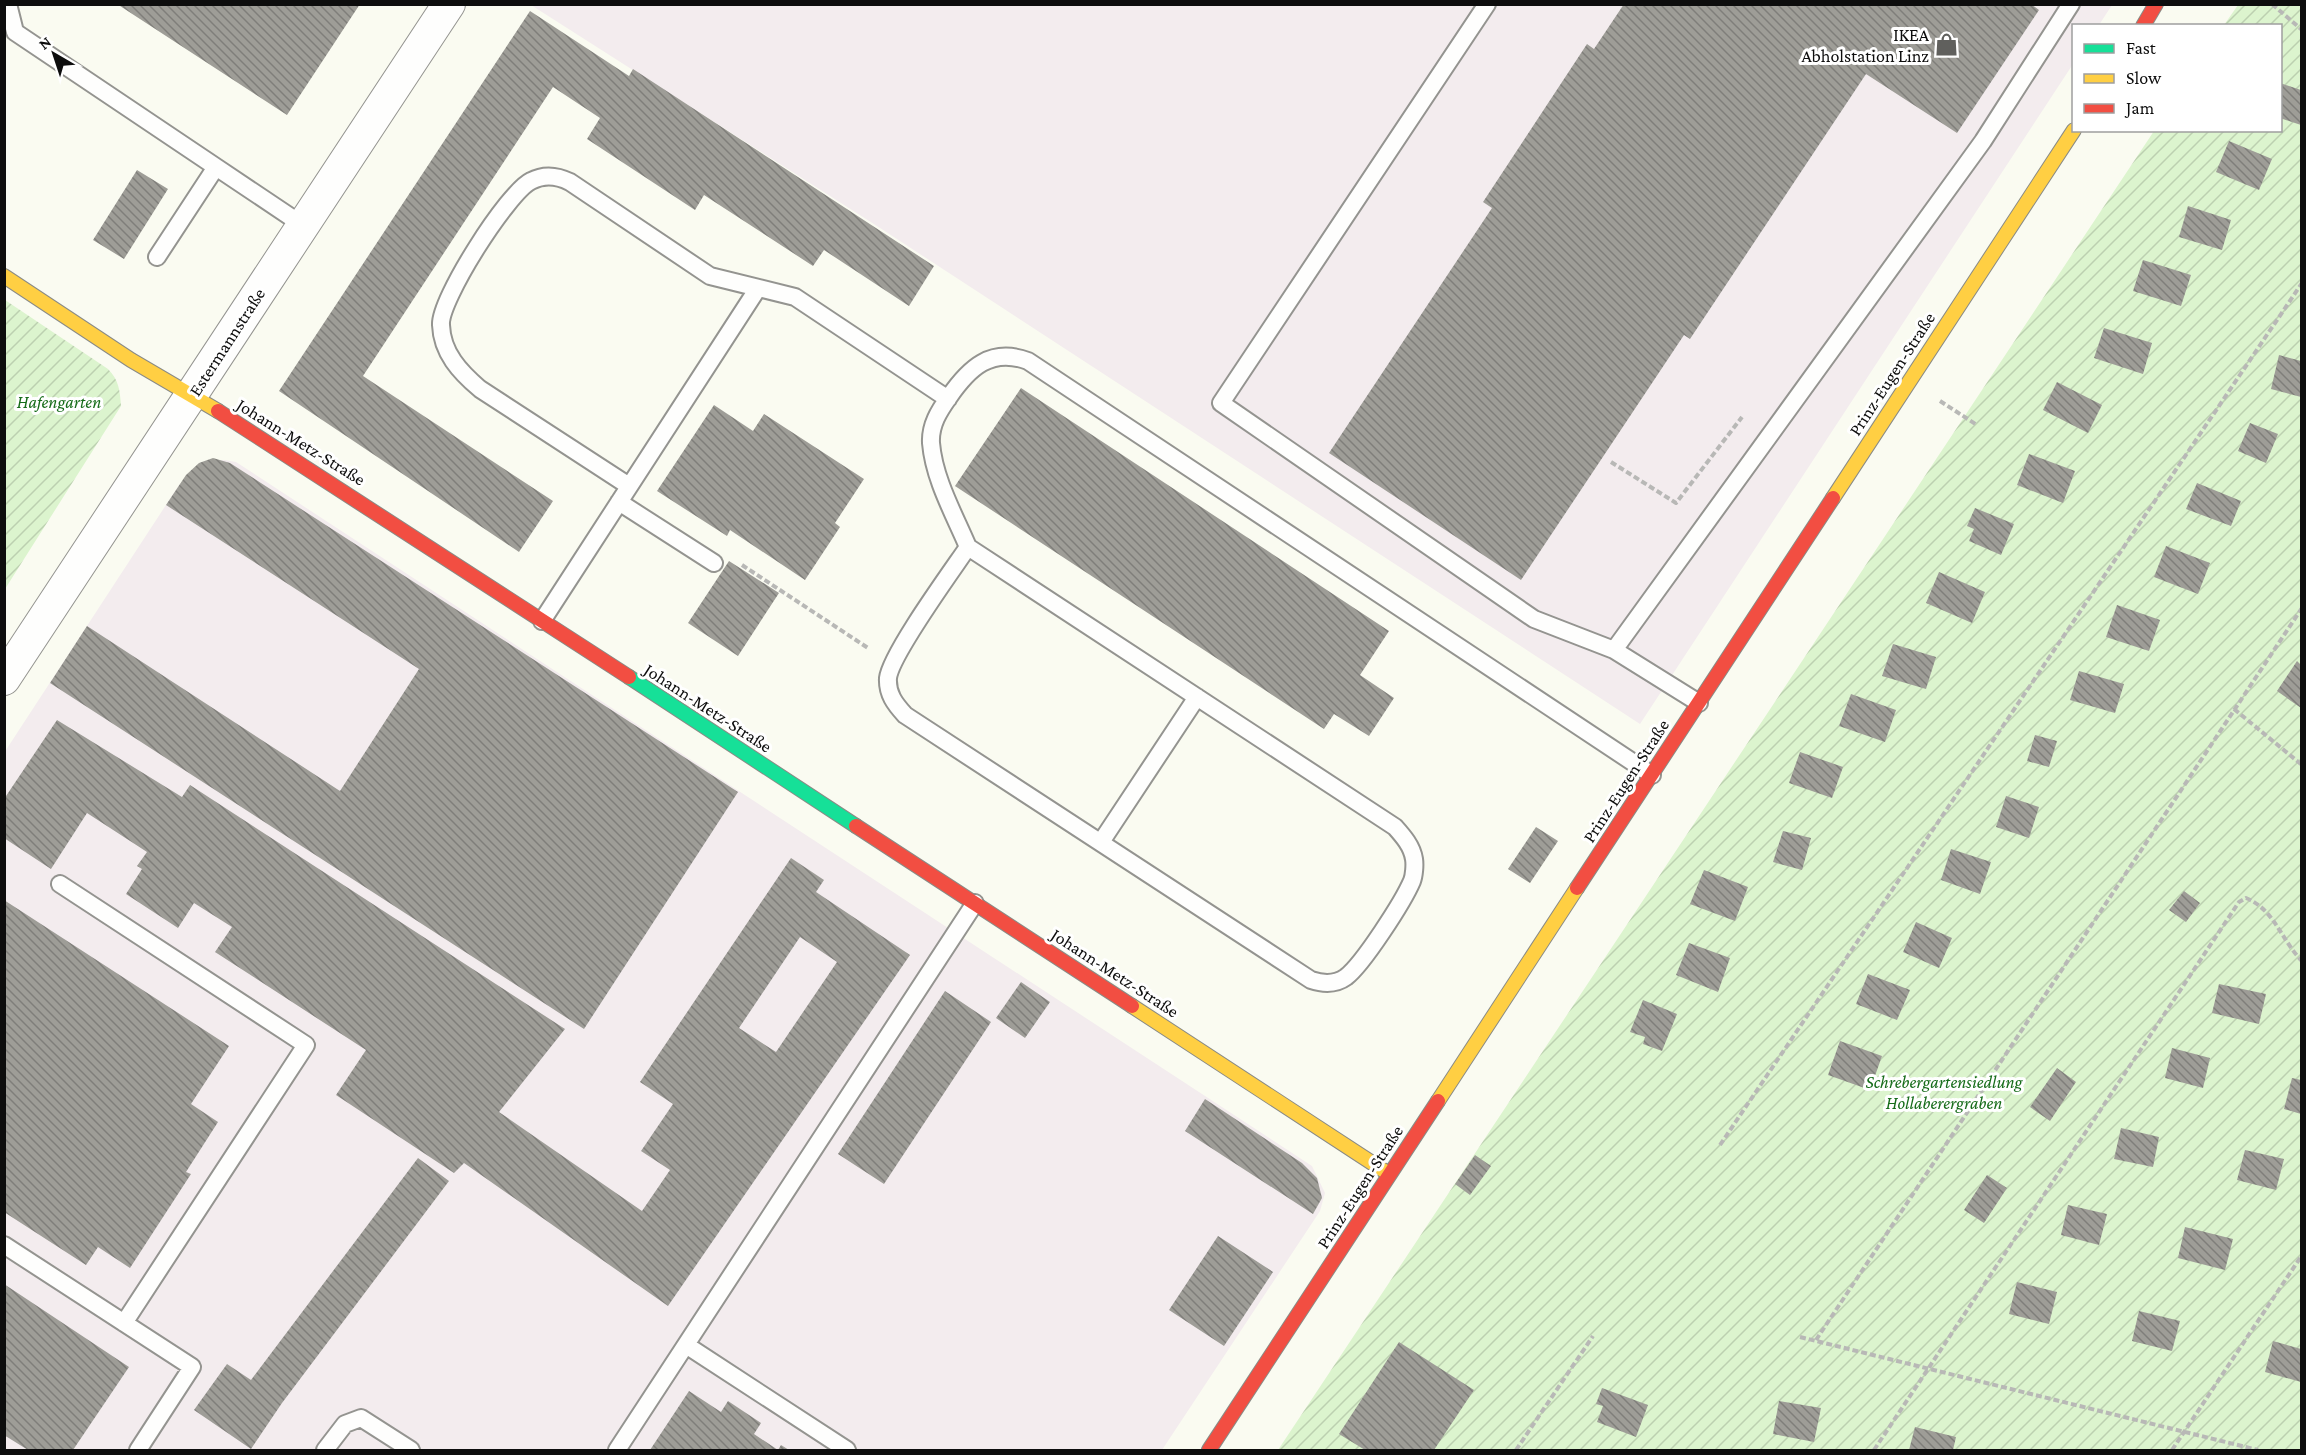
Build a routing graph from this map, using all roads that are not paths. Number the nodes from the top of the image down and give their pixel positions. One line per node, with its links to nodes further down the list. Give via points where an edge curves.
1 (8, 4): 8 (lane, via 15,32)
2 (449, 4): 9 (street, Estermannstraße)
3 (1487, 4): 20 (lane, via 1221,403 1534,619)
4 (2071, 4): 20 (lane, via 1983,141)
5 (2156, 4): 6 (street)
6 (2144, 24)
7 (2073, 132): 23 (street, Prinz-Eugen-Straße)
8 (216, 166): 9 (lane); 10 (lane)
9 (304, 226): 13 (street, Estermannstraße)
10 (157, 257)
11 (4, 276): 13 (street, Johann-Metz-Straße)
12 (758, 288): 14 (lane, via 795,297); 15 (lane); 15 (lane, via 710,276 570,182 552,176 532,180 515,193 464,270 446,299 441,324 447,351 460,371 491,397)
13 (192, 396): 19 (street, Johann-Metz-Straße, via 257,434); 21 (street, Estermannstraße)
14 (948, 399): 17 (lane, via 933,425 931,446); 24 (lane, via 963,377 988,358 1010,356 1028,361)
15 (629, 486): 16 (lane)
16 (619, 502): 18 (lane); 19 (lane)
17 (968, 547): 22 (lane); 25 (lane, via 892,664 889,692 905,715)
18 (714, 563)
19 (542, 621): 27 (street, Johann-Metz-Straße)
20 (1614, 650): 23 (lane)
21 (4, 680)
22 (1197, 697): 25 (lane); 25 (lane, via 1395,827 1408,842 1414,859 1413,878 1403,898 1355,968 1334,983 1322,984)
23 (1699, 703): 24 (street, Prinz-Eugen-Straße)
24 (1652, 775): 28 (street, Prinz-Eugen-Straße)
25 (1101, 842)
26 (60, 884): 30 (lane, via 306,1045)
27 (975, 903): 28 (street, Johann-Metz-Straße); 31 (lane)
28 (1389, 1174): 37 (street, Prinz-Eugen-Straße)
29 (4, 1245): 30 (lane)
30 (124, 1323): 32 (lane, via 192,1367)
31 (686, 1345): 35 (lane); 36 (lane)
32 (138, 1450)
33 (325, 1450): 34 (lane, via 345,1424 361,1418)
34 (411, 1450)
35 (617, 1450)
36 (847, 1450)
37 (1209, 1450)

